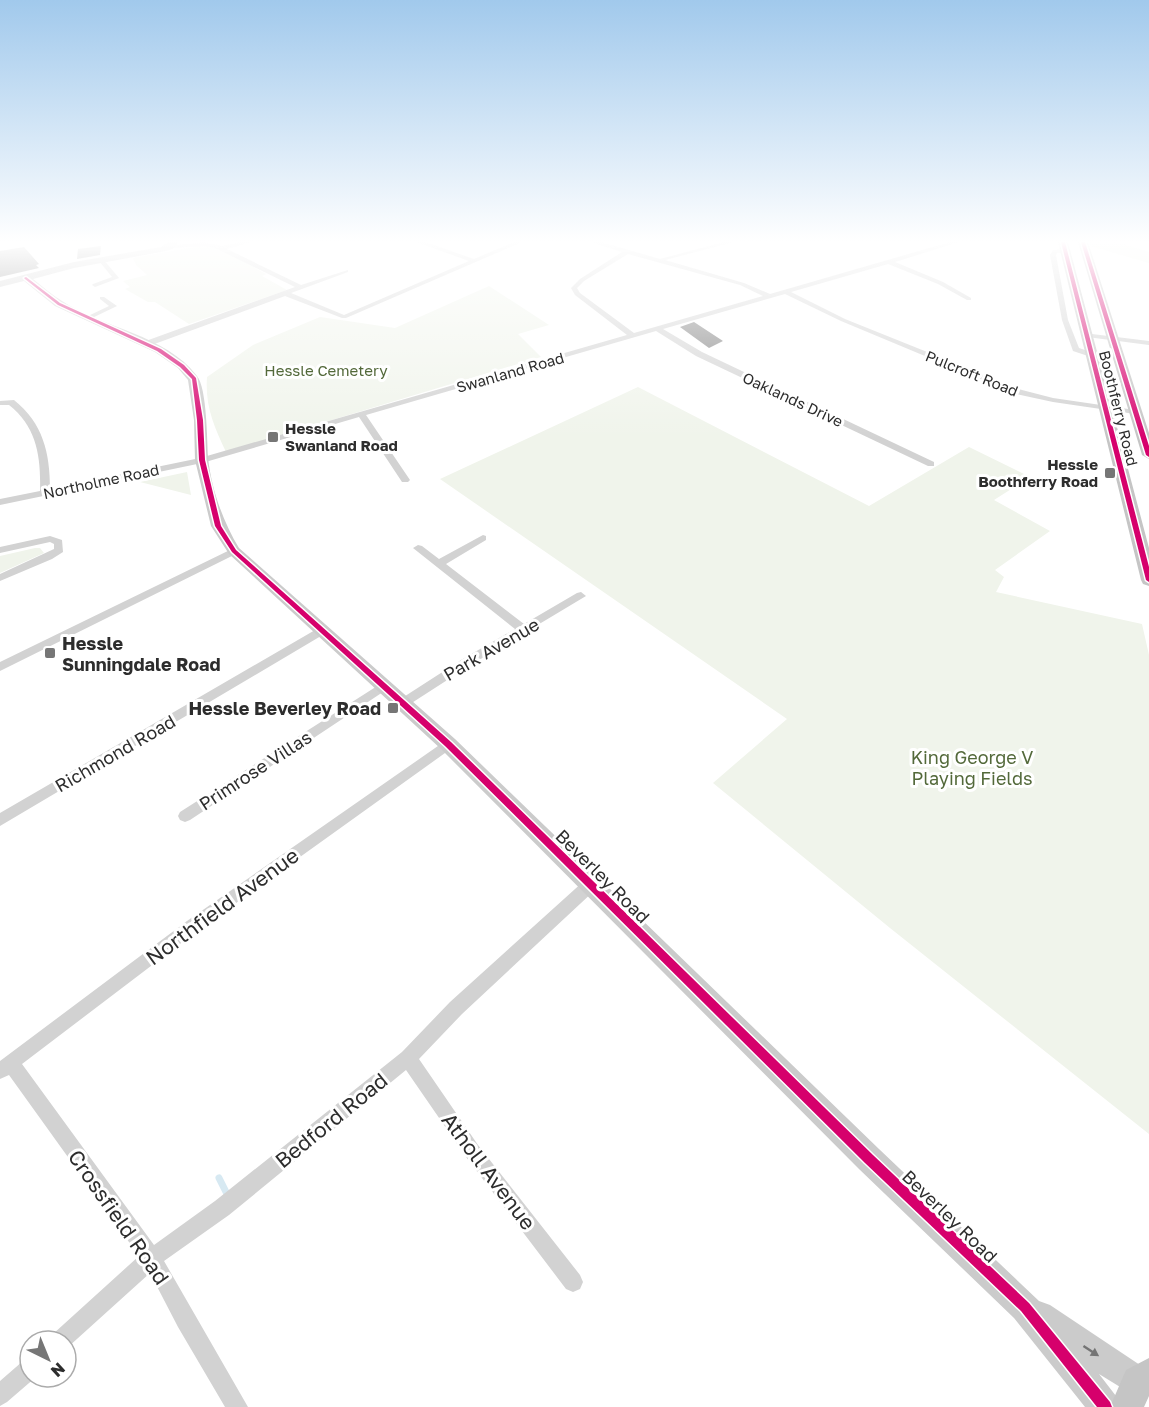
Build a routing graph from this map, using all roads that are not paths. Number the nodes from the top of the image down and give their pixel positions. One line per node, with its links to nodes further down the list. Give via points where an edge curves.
1 (67, 308): 12 (street, Beverley Road)
2 (110, 308): 12 (street)
3 (248, 308): 18 (street)
4 (321, 308): 5 (street, via 344,317)
5 (366, 308)
6 (595, 308): 15 (street)
7 (726, 308): 13 (street, Swanland Road)
8 (818, 308): 21 (street, Pulcroft Road, via 1019,392)
9 (1063, 308): 19 (street, Boothferry Road, via 1076,349)
10 (1080, 308): 14 (main road, Boothferry Road)
11 (1103, 308): 16 (main road, Boothferry Road)
12 (88, 318): 18 (street, Beverley Road)
13 (658, 329): 15 (street, Swanland Road); 26 (street, Oaklands Drive, via 699,354)
14 (1087, 335): 16 (street); 19 (main road, Boothferry Road)
15 (633, 336): 23 (street, Swanland Road)
16 (1112, 338): 17 (street); 22 (main road, Boothferry Road)
17 (1149, 343)
18 (146, 344): 25 (street, Beverley Road, via 182,366 194,379)
19 (1091, 355): 21 (main road, Boothferry Road)
20 (0, 404): 28 (street, via 10,402 22,410 36,429 44,456)
21 (1105, 408): 22 (street, Pulcroft Road); 36 (main road, Boothferry Road)
22 (1136, 412): 24 (main road, Boothferry Road)
23 (362, 415): 25 (street, Swanland Road); 27 (street)
24 (1149, 455)
25 (202, 460): 28 (street, Northolme Road); 33 (street, Beverley Road, via 218,526)
26 (931, 464)
27 (405, 480)
28 (45, 492): 29 (street, Northolme Road)
29 (0, 502)
30 (483, 537): 34 (street)
31 (418, 548): 34 (street)
32 (0, 550): 35 (street, via 50,539 59,542 59,550 48,557)
33 (234, 551): 39 (street, Beverley Road); 40 (street)
34 (439, 564): 38 (street)
35 (0, 578)
36 (1149, 580)
37 (581, 596): 38 (street, Park Avenue)
38 (523, 629): 42 (street, Park Avenue)
39 (322, 630): 41 (street, Beverley Road); 45 (street, Richmond Road)
40 (0, 667)
41 (385, 686): 42 (street, Beverley Road); 44 (street, Primrose Villas)
42 (402, 703): 43 (street, Beverley Road)
43 (448, 744): 46 (street, Beverley Road); 48 (street, Northfield Avenue, via 192,926)
44 (184, 816)
45 (0, 820)
46 (590, 885): 47 (street, Bedford Road, via 456,1008); 51 (street, Beverley Road)
47 (408, 1058): 49 (street, Bedford Road, via 222,1208); 50 (street, Atholl Avenue, via 472,1151)
48 (5, 1067): 49 (street, Crossfield Road)
49 (152, 1258): 52 (street, Bedford Road); 56 (street, Crossfield Road)
50 (573, 1282)
51 (1025, 1307): 54 (street, Beverley Road, one-way to 54); 57 (street, Beverley Road)
52 (73, 1329)
53 (18, 1379): 55 (street)
54 (1138, 1388)
55 (0, 1395)
56 (237, 1407)
57 (1104, 1407)

